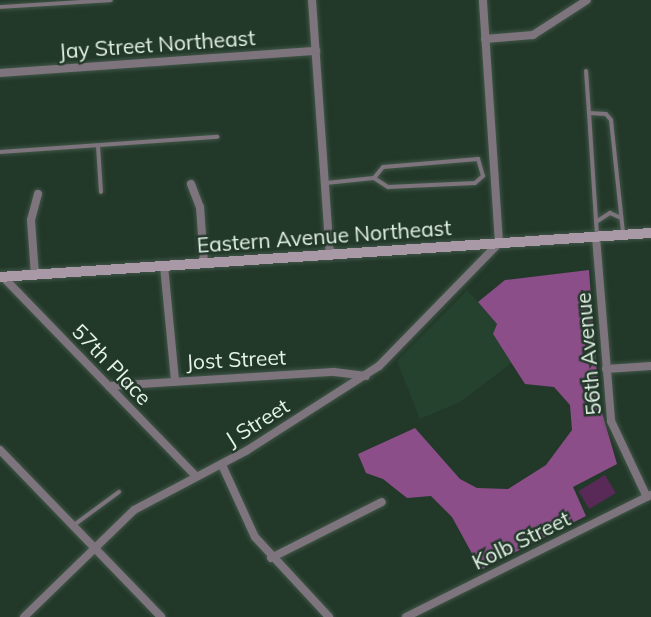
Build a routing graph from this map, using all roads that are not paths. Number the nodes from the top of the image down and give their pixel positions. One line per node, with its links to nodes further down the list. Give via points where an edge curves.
1 (111, 0): 5 (lane)
2 (312, 0): 7 (street)
3 (483, 0): 6 (street)
4 (587, 0): 6 (street, via 533,35)
5 (0, 7)
6 (485, 39): 24 (street)
7 (316, 51): 9 (street, Jay Street Northeast); 15 (street)
8 (586, 71): 10 (lane)
9 (0, 73)
10 (589, 113): 19 (lane, via 606,114 611,120); 20 (lane)
11 (217, 137): 12 (lane)
12 (98, 146): 13 (lane); 17 (lane)
13 (0, 152)
14 (374, 178): 14 (lane, via 388,187 475,183 483,176 478,159 383,167); 15 (lane)
15 (325, 183): 25 (street)
16 (191, 184): 26 (street, via 200,207)
17 (101, 192)
18 (38, 194): 28 (street, via 31,220)
19 (621, 218): 20 (lane, via 610,213); 22 (lane)
20 (595, 222): 23 (lane)
21 (651, 233): 22 (main road, Eastern Avenue Northeast)
22 (623, 235): 23 (main road, Eastern Avenue Northeast)
23 (597, 236): 24 (main road, Eastern Avenue Northeast); 31 (street, 56th Avenue)
24 (499, 243): 25 (main road, Eastern Avenue Northeast); 32 (street, J Street, via 457,291)
25 (330, 255): 26 (main road, Eastern Avenue Northeast)
26 (204, 263): 27 (main road, Eastern Avenue Northeast)
27 (164, 266): 28 (main road, Eastern Avenue Northeast); 33 (street)
28 (35, 275): 29 (main road, Eastern Avenue Northeast)
29 (1, 277): 34 (street, 57th Place)
30 (651, 366): 31 (street)
31 (606, 369): 39 (street, 56th Avenue, via 612,427)
32 (366, 376): 33 (street, Jost Street, via 334,372); 36 (street, J Street)
33 (175, 381): 34 (street, Jost Street)
34 (109, 386): 37 (street, 57th Place)
35 (0, 450): 41 (street)
36 (222, 465): 37 (street, J Street); 43 (street, via 249,527)
37 (196, 476): 42 (street, J Street, via 134,510)
38 (119, 492): 41 (lane)
39 (649, 496): 47 (street, Kolb Street)
40 (382, 502): 43 (street)
41 (73, 526): 42 (street)
42 (95, 549): 44 (street, J Street); 45 (street)
43 (271, 558): 46 (street)
44 (24, 617)
45 (161, 617)
46 (329, 617)
47 (406, 617)

